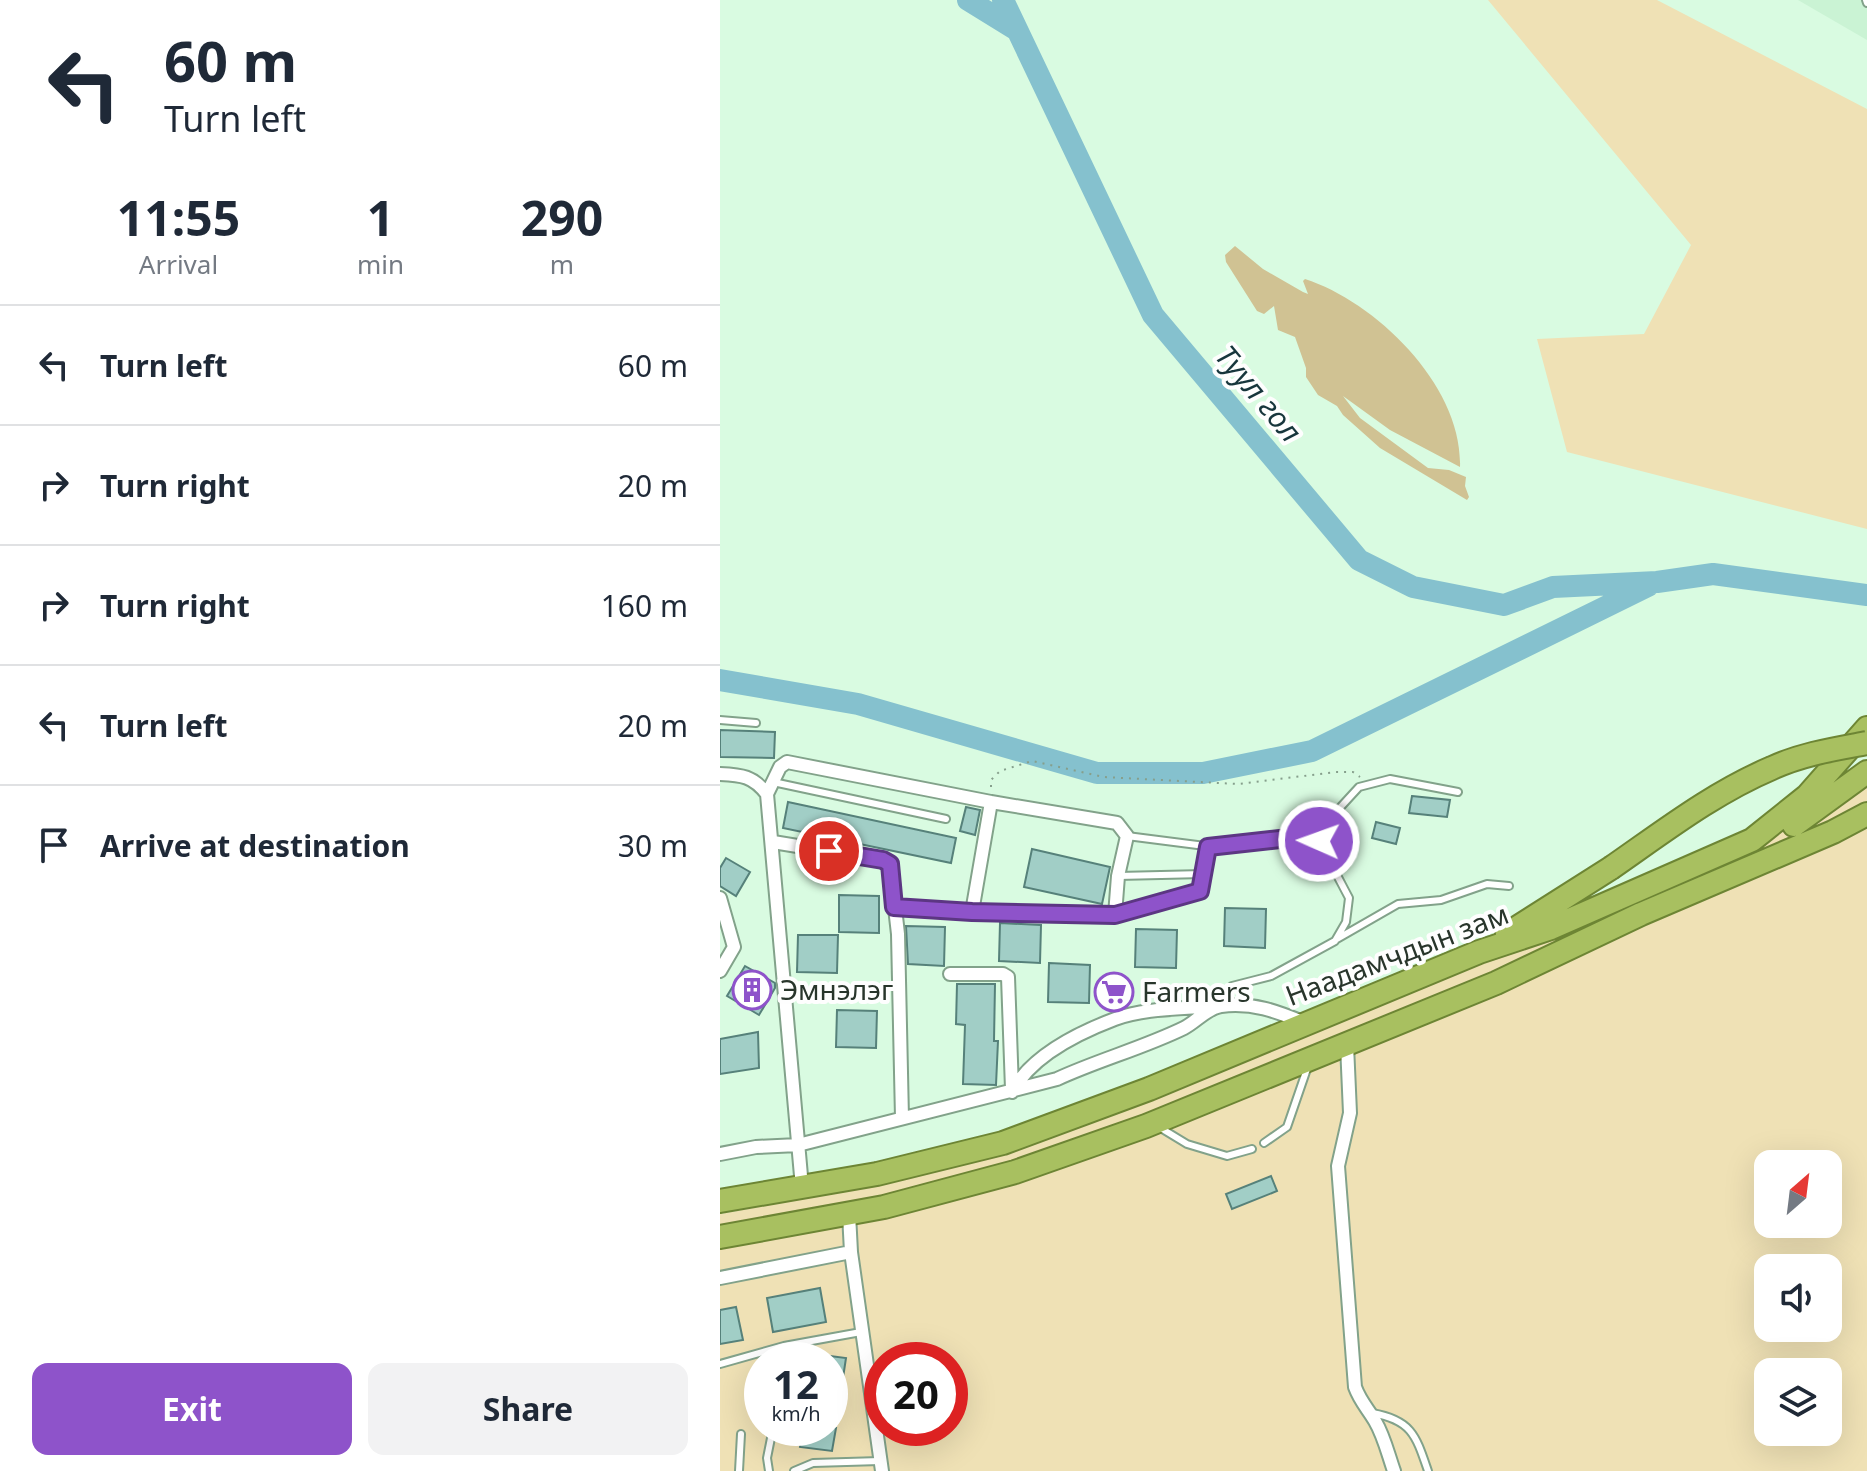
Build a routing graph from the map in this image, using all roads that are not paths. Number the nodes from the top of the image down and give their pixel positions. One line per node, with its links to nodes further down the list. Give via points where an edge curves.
1 (720, 720): 2 (lane)
2 (756, 723)
3 (1867, 728): 19 (highway, Наадамчдын зам, via 1807,796 1761,833)
4 (1867, 743): 25 (highway, bridge, via 1807,755 1735,786)
5 (1867, 772): 19 (highway, via 1756,847)
6 (720, 774): 7 (street, via 745,775)
7 (770, 788): 9 (street, via 787,762); 11 (lane); 14 (street)
8 (1458, 792): 13 (lane, via 1390,779 1359,787)
9 (991, 802): 12 (street, via 1117,823); 22 (street)
10 (1867, 814): 30 (highway, Наадамчдын зам)
11 (946, 819)
12 (1127, 836): 15 (lane); 17 (street)
13 (1313, 837): 15 (lane); 24 (lane, via 1349,898 1346,922)
14 (773, 842): 21 (street, via 883,860 890,864); 36 (street)
15 (1208, 847): 16 (lane)
16 (1204, 874): 17 (lane); 23 (lane, via 1195,894)
17 (1118, 876): 23 (street)
18 (1509, 886): 24 (lane, via 1487,884 1441,900 1398,904)
19 (1632, 894): 25 (highway, Наадамчдын зам)
20 (720, 898): 26 (street, via 734,947)
21 (894, 907): 22 (street); 33 (street)
22 (972, 912): 23 (street)
23 (1115, 915)
24 (1335, 941): 28 (lane, via 1271,976 1232,986)
25 (1479, 952): 29 (highway, Наадамчдын зам)
26 (720, 971)
27 (950, 974): 32 (street, via 1008,977)
28 (1215, 1006): 29 (street, via 1262,1007); 32 (street, via 1185,1028); 32 (street, via 1117,1018 1063,1044 1027,1070)
29 (1305, 1023): 39 (highway, Наадамчдын зам, via 1003,1143)
30 (1347, 1045): 31 (highway, Наадамчдын зам); 47 (street, via 1350,1113 1338,1166 1355,1387)
31 (1310, 1060): 34 (highway, Наадамчдын зам); 35 (lane, via 1287,1127)
32 (1012, 1092): 33 (street)
33 (902, 1118): 36 (street)
34 (1152, 1124): 37 (lane, via 1187,1144 1227,1156); 41 (highway, Наадамчдын зам, via 1015,1172)
35 (1264, 1143)
36 (798, 1145): 38 (street); 39 (street)
37 (1252, 1149)
38 (720, 1154)
39 (802, 1187): 40 (highway, Наадамчдын зам)
40 (720, 1201)
41 (849, 1214): 42 (highway, Наадамчдын зам); 43 (street)
42 (720, 1237)
43 (851, 1252): 44 (street); 45 (street)
44 (720, 1278)
45 (861, 1332): 46 (lane); 50 (street)
46 (720, 1364)
47 (1369, 1413): 54 (street); 55 (lane, via 1404,1424 1417,1437)
48 (741, 1434): 51 (lane)
49 (769, 1446): 52 (lane)
50 (881, 1466): 53 (lane, via 813,1463)
51 (739, 1471)
52 (769, 1471)
53 (794, 1471)
54 (1394, 1471)
55 (1428, 1471)

